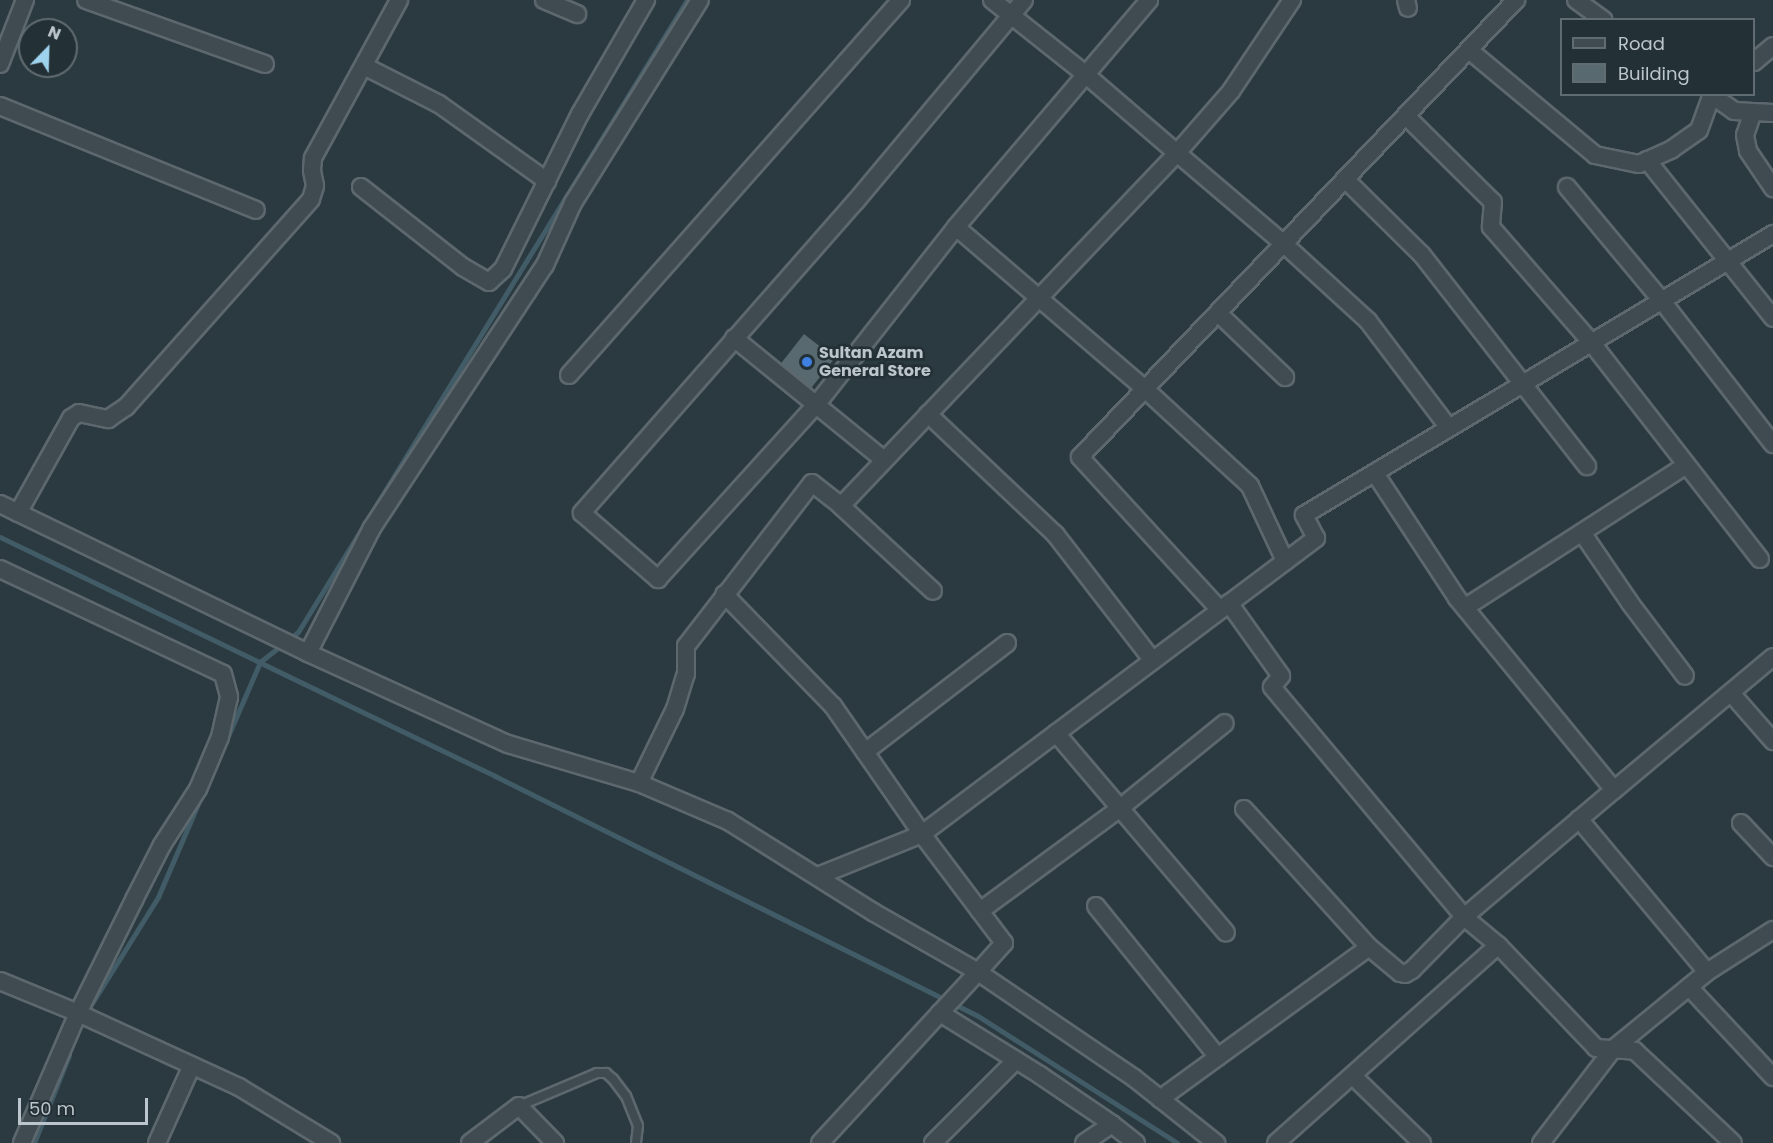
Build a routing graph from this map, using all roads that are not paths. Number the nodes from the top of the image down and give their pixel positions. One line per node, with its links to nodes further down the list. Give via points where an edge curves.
1 (25, 0): 20 (street)
2 (86, 0): 21 (street)
3 (399, 0): 22 (street)
4 (544, 0): 14 (street)
5 (646, 0): 33 (street, via 580,114)
6 (700, 0): 72 (street, via 573,203 545,266 372,528)
7 (901, 0): 48 (street)
8 (992, 0): 15 (street)
9 (1024, 0): 15 (street)
10 (1149, 0): 23 (street)
11 (1293, 0): 30 (street, via 1231,91)
12 (1516, 0): 18 (street)
13 (1576, 0): 16 (street)
14 (577, 14)
15 (1012, 16): 23 (street); 46 (street)
16 (1601, 18)
17 (1773, 46): 19 (street)
18 (1469, 50): 29 (street); 31 (street, via 1595,155 1639,164)
19 (1755, 61)
20 (0, 64)
21 (265, 64)
22 (364, 66): 33 (street, via 439,104); 62 (street, via 313,158 315,186 311,199 126,407 108,419 79,413 71,418)
23 (1085, 74): 30 (street); 38 (street)
24 (1711, 96): 31 (street, via 1699,130)
25 (1712, 96): 27 (street, via 1734,111)
26 (0, 106): 37 (street)
27 (1753, 112): 28 (street); 36 (street, via 1744,135 1748,150)
28 (1773, 113)
29 (1406, 116): 32 (street); 47 (street, via 1493,202 1491,227)
30 (1177, 153): 40 (street); 42 (street)
31 (1647, 160): 41 (street)
32 (1345, 179): 40 (street); 50 (street, via 1422,255)
33 (547, 181): 34 (street, via 502,269 489,282 463,267)
34 (361, 187)
35 (1567, 187): 43 (street)
36 (1773, 188)
37 (256, 210)
38 (956, 227): 42 (street); 52 (street)
39 (1773, 234): 41 (street)
40 (1284, 244): 44 (street); 54 (street, via 1368,321)
41 (1730, 261): 43 (street); 45 (street)
42 (1040, 299): 51 (street); 53 (street)
43 (1662, 301): 47 (street); 55 (street)
44 (1218, 313): 49 (street); 51 (street)
45 (1773, 318)
46 (734, 339): 52 (street); 52 (street, via 582,513 658,579)
47 (1591, 342): 50 (street); 57 (street)
48 (569, 375)
49 (1285, 377)
50 (1522, 384): 54 (street); 58 (street)
51 (1145, 389): 65 (street, via 1250,486); 69 (street, via 1080,457)
52 (816, 405): 56 (street)
53 (928, 414): 56 (street); 74 (street, via 1055,534)
54 (1449, 428): 59 (street)
55 (1773, 444)
56 (884, 460): 61 (street)
57 (1686, 465): 63 (street); 64 (street)
58 (1587, 466)
59 (1375, 472): 65 (street, via 1304,515 1316,538); 70 (street)
60 (0, 504): 62 (street)
61 (841, 506): 67 (street); 68 (street, via 812,483)
62 (18, 513): 72 (street)
63 (1583, 534): 70 (street); 75 (street)
64 (1760, 559)
65 (1285, 561): 69 (street)
66 (2, 577): 102 (street, via 223,674 229,698 220,737 198,789 162,845)
67 (933, 591)
68 (724, 594): 80 (street, via 833,706); 81 (street, via 686,646 686,674 675,709)
69 (1225, 606): 74 (street); 92 (street, via 1281,676 1272,687)
70 (1466, 608): 82 (street)
71 (1007, 643): 80 (street)
72 (308, 653): 81 (street, via 508,744)
73 (1773, 657): 76 (street)
74 (1153, 660): 78 (street)
75 (1685, 676)
76 (1731, 693): 79 (street); 82 (street)
77 (1225, 723): 83 (street)
78 (1056, 733): 83 (street); 87 (street)
79 (1773, 741)
80 (865, 752): 87 (street)
81 (639, 783): 89 (street, via 728,821)
82 (1614, 790): 85 (street)
83 (1119, 809): 91 (street); 94 (street)
84 (1244, 809): 96 (street)
85 (1579, 819): 92 (street); 97 (street)
86 (1741, 823): 88 (street)
87 (922, 834): 89 (street); 91 (street)
88 (1773, 857)
89 (818, 876): 98 (street)
90 (1096, 906): 104 (street)
91 (981, 911): 98 (street, via 1004,943)
92 (1464, 917): 95 (street); 96 (street, via 1405,974)
93 (1773, 930): 97 (street)
94 (1226, 933)
95 (1498, 945): 103 (street, via 1596,1048); 107 (street)
96 (1369, 947): 104 (street)
97 (1707, 972): 100 (street)
98 (973, 977): 101 (street); 109 (street, via 1134,1078)
99 (0, 981): 102 (street)
100 (1689, 987): 103 (street); 108 (street)
101 (943, 1009): 105 (street); 118 (street)
102 (78, 1013): 106 (street); 112 (street)
103 (1614, 1049): 125 (street); 126 (street, via 1635,1051)
104 (1218, 1057): 109 (street)
105 (1016, 1060): 111 (street); 119 (street)
106 (192, 1065): 113 (street); 114 (street, via 239,1087)
107 (1353, 1077): 123 (street); 124 (street)
108 (1773, 1077)
109 (1160, 1099): 122 (street)
110 (519, 1106): 115 (street); 116 (street); 117 (lane, via 597,1073 606,1073 626,1096 638,1126)
111 (1112, 1124): 120 (street); 121 (street)
112 (22, 1143)
113 (157, 1143)
114 (331, 1143)
115 (470, 1143)
116 (555, 1143)
117 (636, 1143)
118 (819, 1143)
119 (933, 1143)
120 (1084, 1143)
121 (1136, 1143)
122 (1216, 1143)
123 (1276, 1143)
124 (1422, 1143)
125 (1541, 1143)
126 (1733, 1143)

